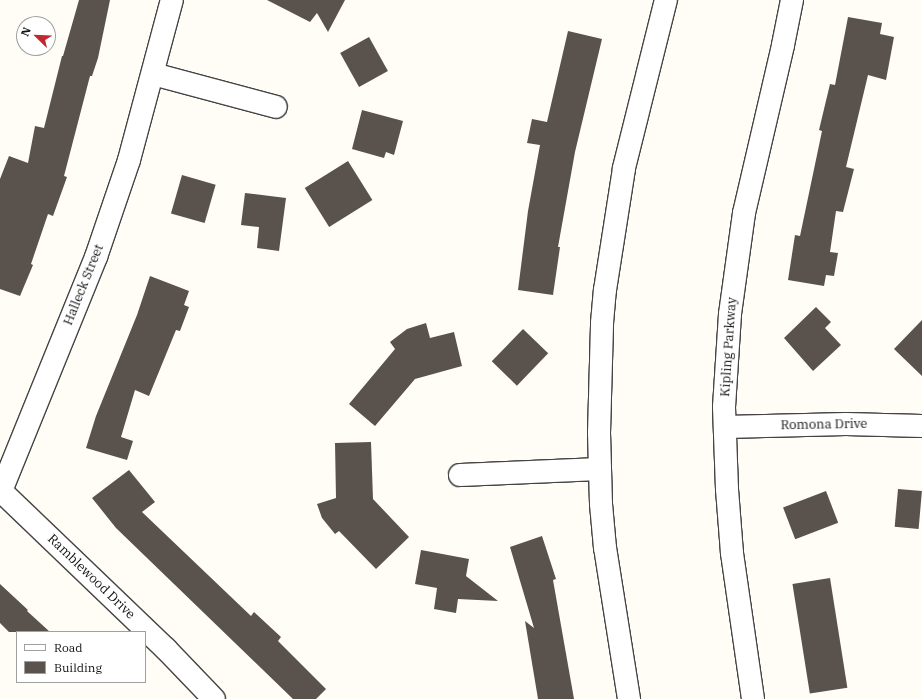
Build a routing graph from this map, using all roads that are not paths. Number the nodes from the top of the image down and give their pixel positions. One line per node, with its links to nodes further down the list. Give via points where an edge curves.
1 (172, 0): 4 (street, Halleck Street)
2 (666, 0): 8 (street, via 624,168 605,290 599,417)
3 (792, 0): 7 (street, Kipling Parkway, via 744,212 730,314)
4 (153, 74): 5 (street); 10 (street, Halleck Street, via 129,160 96,257)
5 (276, 106)
6 (922, 426): 7 (street, Romona Drive, via 846,424)
7 (725, 427): 13 (street, Kipling Parkway, via 732,553)
8 (600, 469): 9 (street); 12 (street, via 605,548)
9 (460, 474)
10 (0, 490): 11 (street, Ramblewood Drive, via 166,649)
11 (214, 699)
12 (629, 699)
13 (753, 699)

